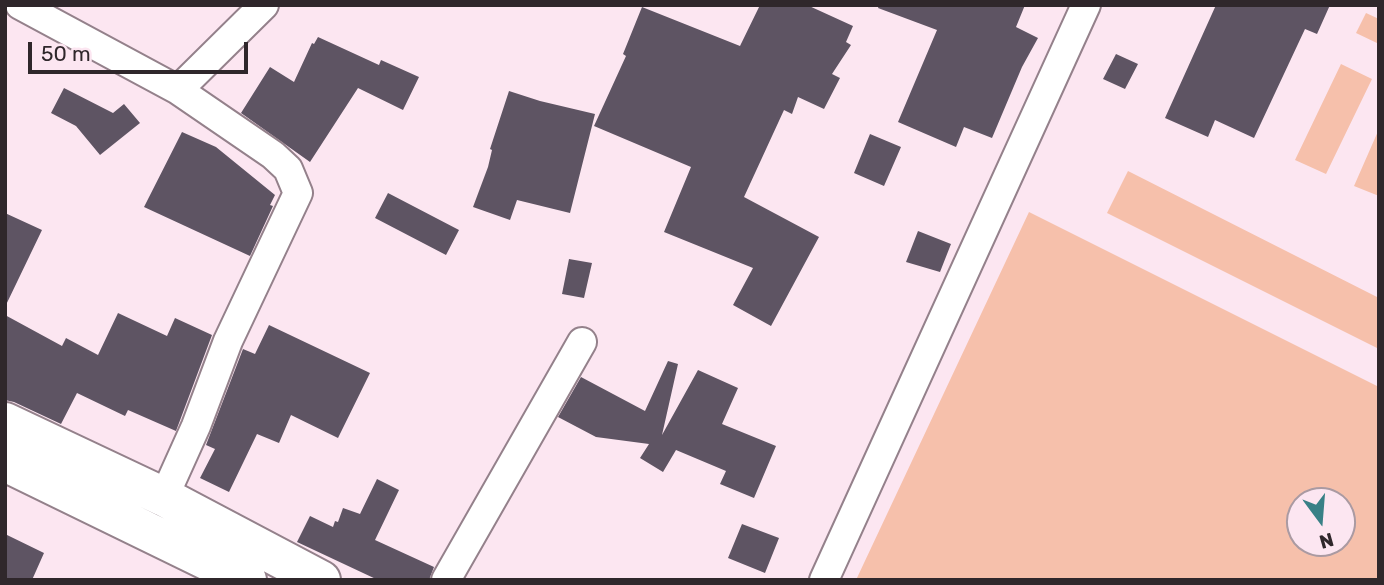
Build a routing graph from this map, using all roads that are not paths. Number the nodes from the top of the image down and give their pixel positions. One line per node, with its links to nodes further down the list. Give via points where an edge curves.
1 (20, 5): 4 (street)
2 (264, 5): 4 (street)
3 (1086, 5): 12 (street)
4 (178, 90): 8 (street, via 273,155 288,169 298,192 228,341)
5 (582, 342): 11 (street)
6 (5, 422): 8 (main road)
7 (5, 461): 9 (main road)
8 (164, 496): 10 (main road)
9 (247, 580)
10 (321, 580)
11 (446, 580)
12 (824, 580)

